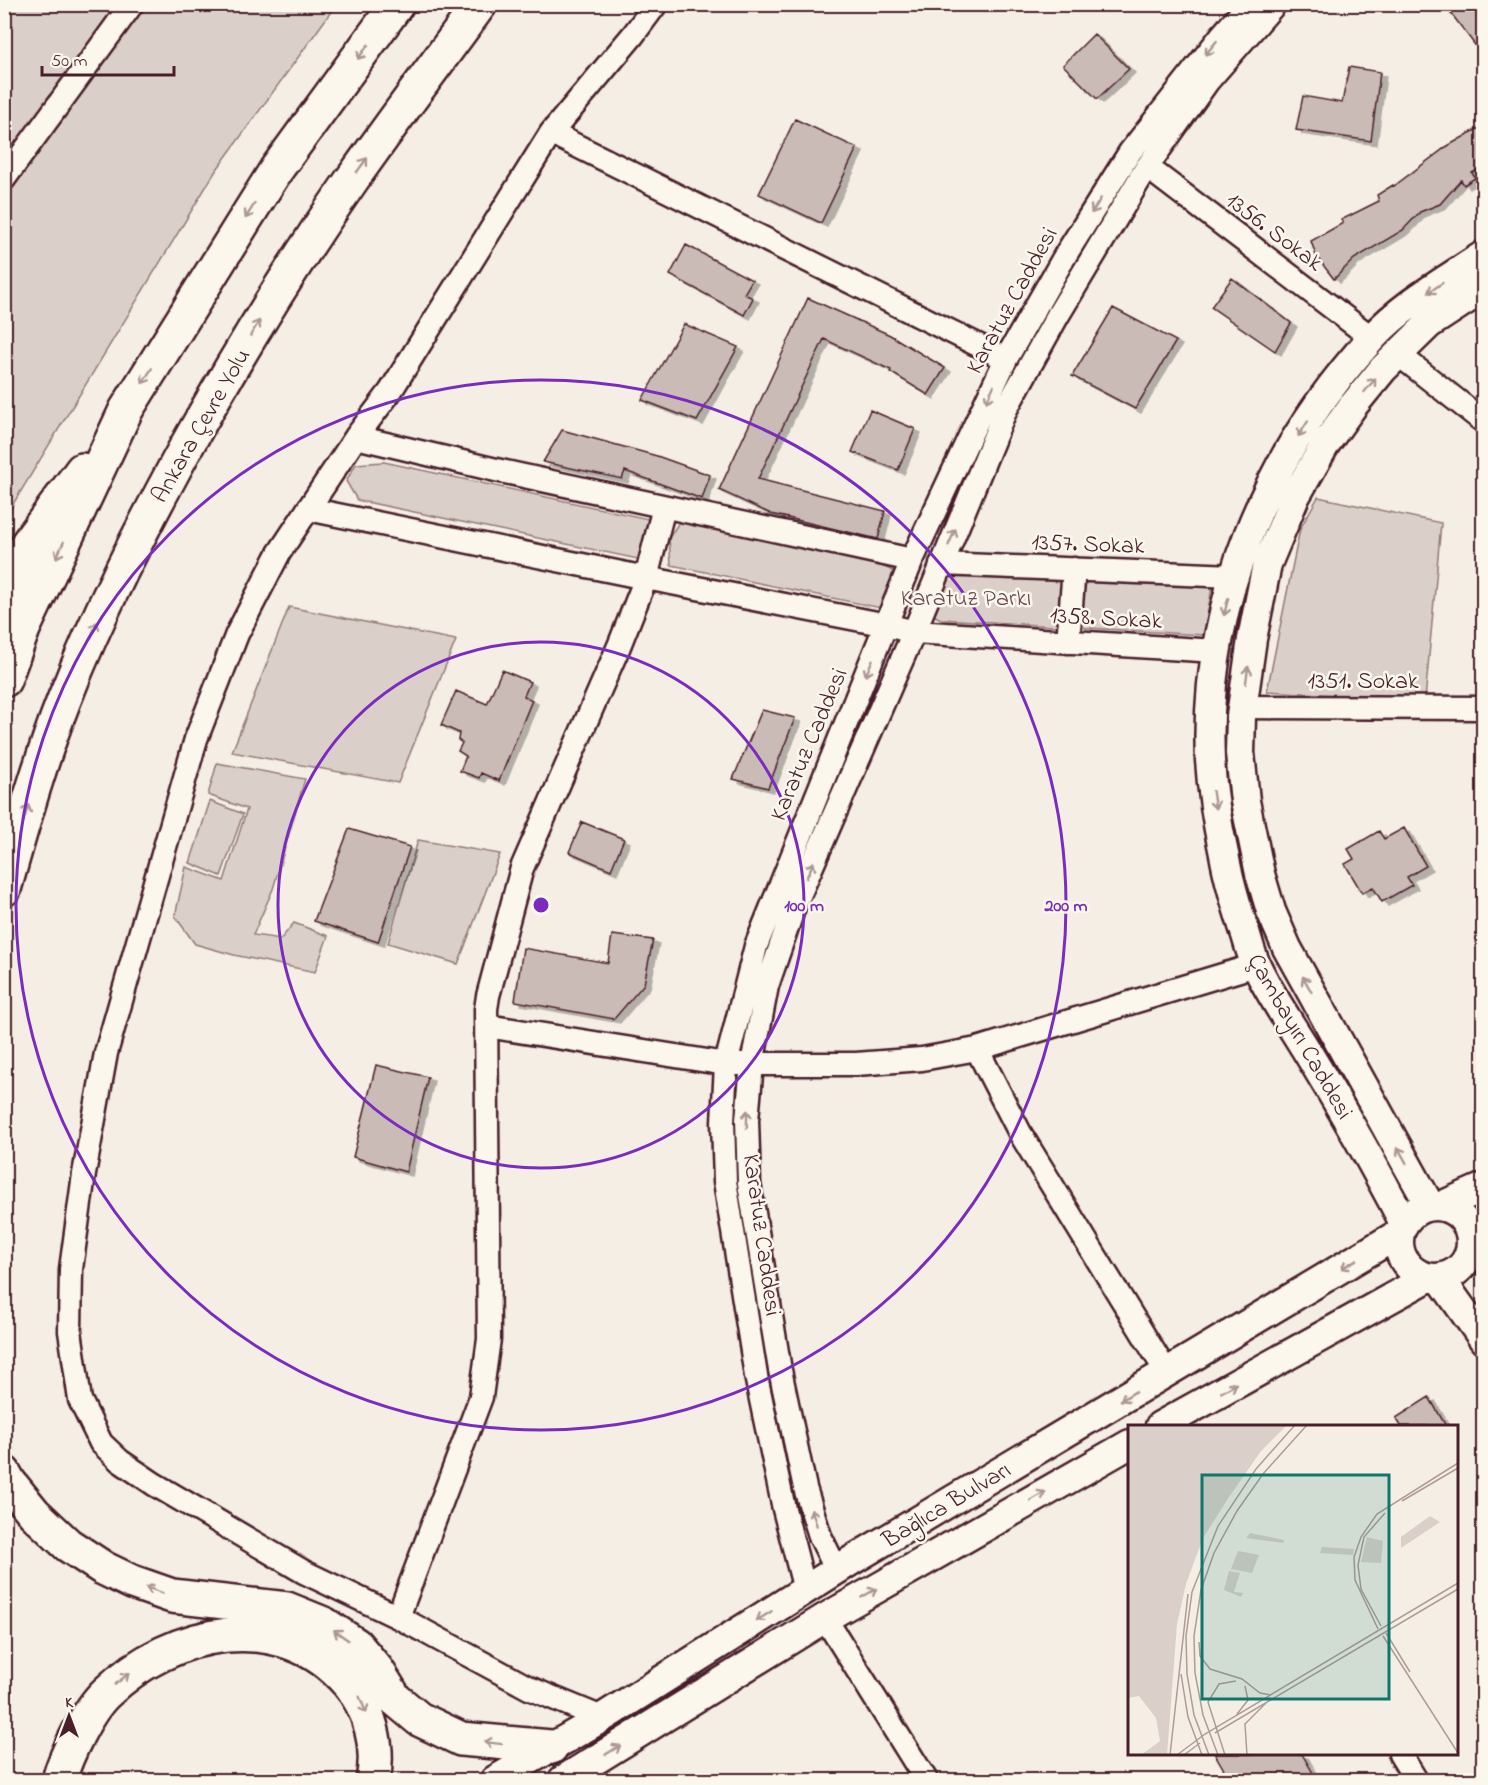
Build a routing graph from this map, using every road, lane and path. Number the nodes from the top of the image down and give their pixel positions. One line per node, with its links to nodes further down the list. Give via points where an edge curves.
1 (132, 4): 9 (street)
2 (398, 4): 15 (highway, one-way to 15, via 276,170)
3 (480, 4): 33 (highway, Ankara Çevre Yolu, one-way to 3, via 63,702 96,623 151,512 215,394 280,287 350,182)
4 (656, 4): 7 (street)
5 (1249, 4): 14 (street, Karatuz Caddesi, one-way to 14, via 1130,152)
6 (1275, 4): 8 (street, Karatuz Caddesi, via 1208,81)
7 (551, 133): 14 (street); 17 (street, via 390,392)
8 (1147, 167): 12 (street, 1356. Sokak); 21 (street, Karatuz Caddesi, one-way to 8, via 1006,409)
9 (4, 179)
10 (1484, 255): 12 (main road, Çambayırı Caddesi, one-way to 12, via 1398,313)
11 (1484, 288): 13 (main road, Çambayırı Caddesi, via 1430,324)
12 (1372, 338): 23 (main road, Çambayırı Caddesi, one-way to 23, via 1323,399 1286,455 1259,508)
13 (1398, 354): 16 (street); 31 (main road, Çambayırı Caddesi, one-way to 13, via 1267,564 1295,497 1326,443)
14 (1006, 359): 20 (street, Karatuz Caddesi, one-way to 20)
15 (126, 410): 25 (highway, via 28,543); 30 (highway, one-way to 30, via 22,629)
16 (1484, 422)
17 (356, 436): 18 (street); 19 (street)
18 (664, 507): 20 (street); 24 (street)
19 (308, 509): 24 (street, 1358. Sokak); 52 (street, via 279,553 237,634 196,740 162,855 106,1053 71,1269 70,1331 81,1400 101,1443 120,1461 304,1572)
20 (912, 560): 26 (street, Karatuz Caddesi)
21 (941, 564): 22 (street, 1357. Sokak); 27 (street, Karatuz Caddesi)
22 (1074, 569): 23 (street, 1357. Sokak); 28 (street)
23 (1234, 576): 29 (main road, Çambayırı Caddesi, one-way to 29)
24 (646, 578): 26 (street, 1358. Sokak); 35 (street, via 522,868 488,996)
25 (4, 596)
26 (887, 625): 27 (street, 1358. Sokak); 37 (street, Karatuz Caddesi, one-way to 37, via 778,886 756,946)
27 (914, 632): 28 (street, 1358. Sokak); 38 (street, Karatuz Caddesi, one-way to 27, via 767,986 780,944)
28 (1068, 642): 29 (street, 1358. Sokak)
29 (1216, 651): 34 (main road, Çambayırı Caddesi, one-way to 34, via 1210,721 1213,794 1229,879)
30 (4, 680)
31 (1242, 707): 32 (street, 1351. Sokak); 40 (main road, Çambayırı Caddesi, one-way to 31, via 1287,948 1271,911 1245,801 1240,753)
32 (1484, 708)
33 (4, 889)
34 (1256, 965): 36 (street); 41 (main road, Çambayırı Caddesi, via 1368,1154)
35 (487, 1026): 37 (street); 52 (street, via 486,1369 480,1397)
36 (977, 1048): 38 (street, via 922,1059 867,1063); 45 (street, via 1020,1133)
37 (726, 1064): 38 (street); 51 (street, Karatuz Caddesi, via 725,1181 756,1376)
38 (752, 1064): 50 (street, Karatuz Caddesi, one-way to 38, via 820,1536 805,1488 780,1370 749,1183 747,1120)
39 (1484, 1187): 40 (main road)
40 (1435, 1206): 41 (main road, via 1420,1209); 42 (main road, via 1452,1209 1461,1216 1468,1225)
41 (1402, 1228): 43 (main road, via 1401,1256 1417,1273); 45 (main road, Bağlıca Bulvarı, one-way to 45)
42 (1477, 1255): 43 (main road, via 1451,1275)
43 (1433, 1278): 44 (main road); 46 (main road, one-way to 43)
44 (1484, 1340)
45 (1167, 1373): 50 (main road, Bağlıca Bulvarı, one-way to 50)
46 (1194, 1418): 47 (main road)
47 (1164, 1425)
48 (1128, 1445): 53 (main road, Bağlıca Bulvarı, one-way to 48)
49 (4, 1473): 55 (highway, one-way to 49, via 461,1739 419,1719 395,1699 356,1645 324,1623 287,1609 172,1596 103,1568 68,1545 34,1513)
50 (837, 1571): 51 (main road, Bağlıca Bulvarı)
51 (805, 1590): 54 (main road, Bağlıca Bulvarı, one-way to 54)
52 (398, 1617): 54 (street, via 529,1688)
53 (825, 1618): 60 (main road, Bağlıca Bulvarı, one-way to 53); 61 (street)
54 (603, 1718): 55 (main road, Bağlıca Bulvarı)
55 (552, 1748): 59 (main road, Bağlıca Bulvarı)
56 (1401, 1755): 62 (street)
57 (59, 1780): 58 (highway, one-way to 58, via 64,1760 104,1694 140,1664 181,1644 218,1636 258,1634 290,1640 313,1651 338,1670 359,1695 372,1728 376,1767)
58 (373, 1780)
59 (495, 1780)
60 (563, 1780)
61 (926, 1780)
62 (1416, 1780)

